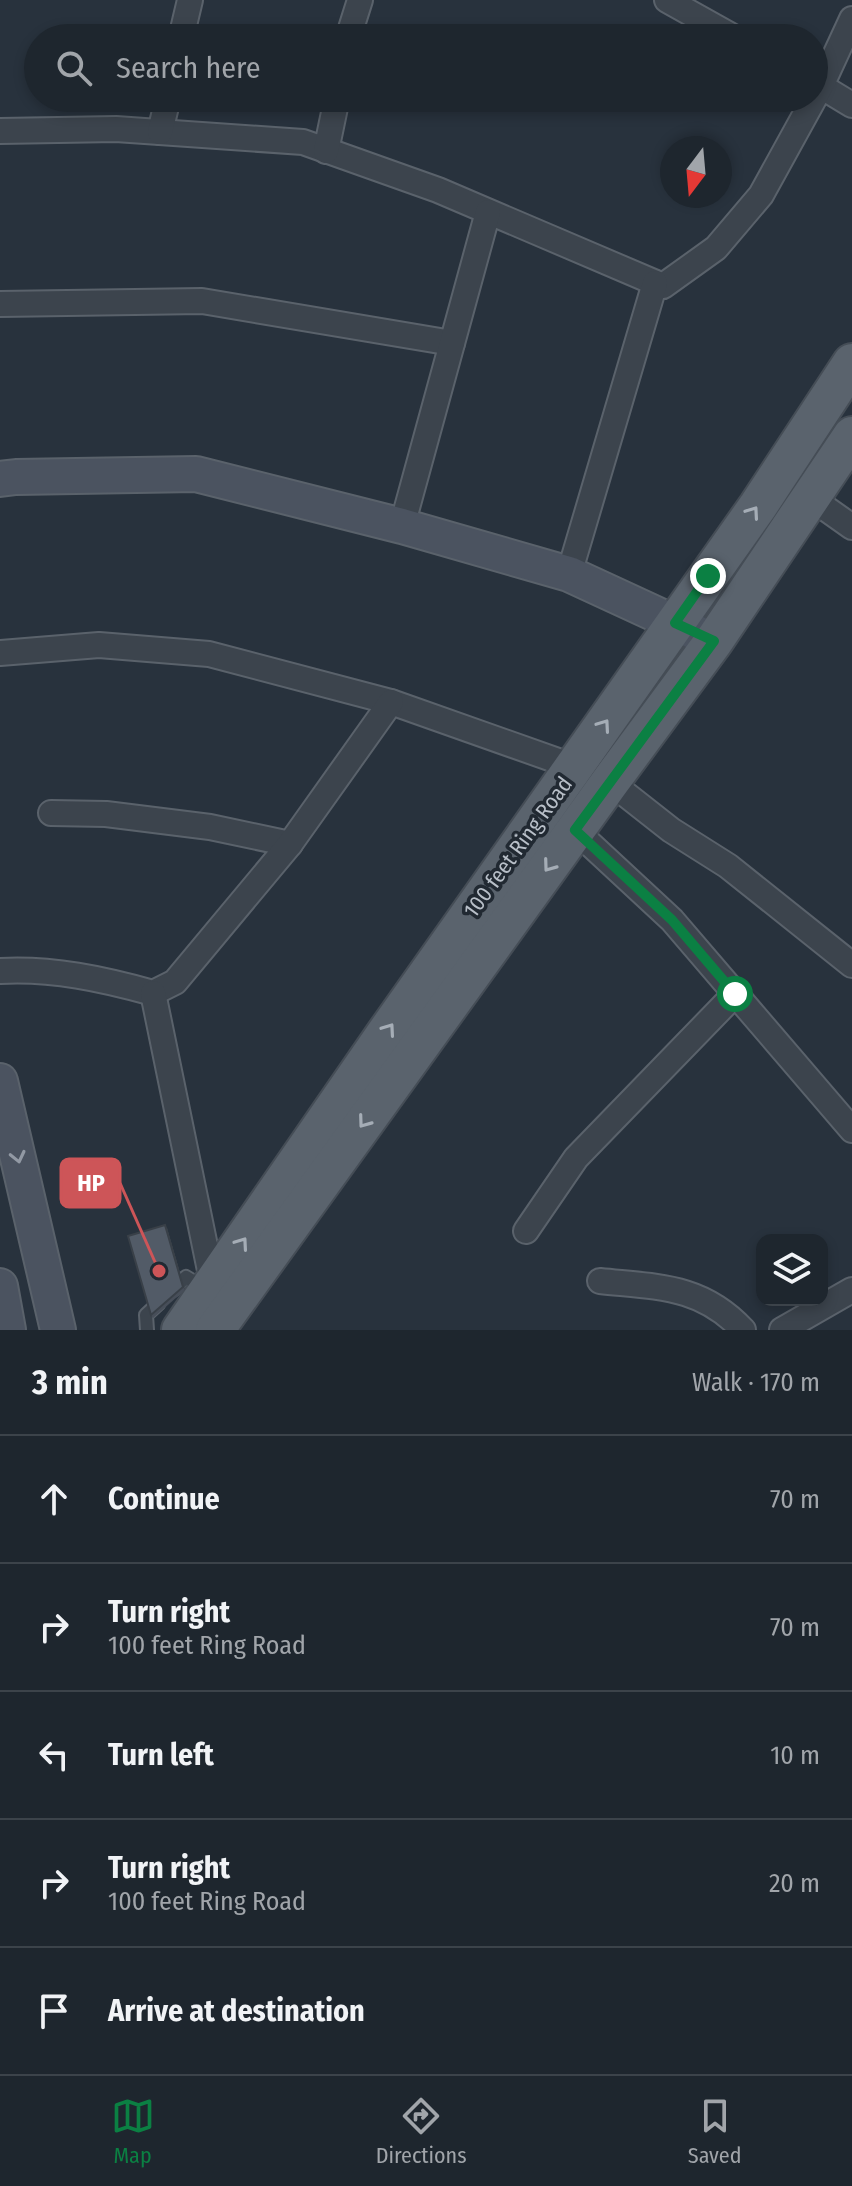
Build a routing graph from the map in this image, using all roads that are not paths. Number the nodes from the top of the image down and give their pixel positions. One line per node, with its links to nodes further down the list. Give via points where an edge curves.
1 (190, 0): 5 (street)
2 (360, 0): 6 (street)
3 (667, 0): 7 (street)
4 (852, 19): 8 (street)
5 (184, 24)
6 (352, 24)
7 (710, 24)
8 (828, 65)
9 (828, 90): 10 (street)
10 (852, 105)
11 (165, 112): 15 (street)
12 (334, 112): 16 (street)
13 (804, 112): 18 (street, via 761,195 716,248 663,286)
14 (0, 131): 15 (street)
15 (160, 132): 16 (street, via 303,142)
16 (326, 151): 17 (street)
17 (488, 212): 18 (street); 20 (street)
18 (655, 283): 27 (street)
19 (0, 304): 20 (street, via 202,301)
20 (452, 343): 25 (street)
21 (852, 363): 28 (main road, 100 feet Ring Road, one-way to 21)
22 (852, 436): 24 (main road, 100 feet Ring Road)
23 (0, 479): 25 (street, via 196,474)
24 (811, 498): 26 (street); 29 (main road, 100 feet Ring Road)
25 (402, 526): 27 (street)
26 (852, 527)
27 (569, 574): 28 (street)
28 (675, 623): 29 (street); 32 (main road, 100 feet Ring Road, one-way to 28)
29 (714, 641): 33 (main road, 100 feet Ring Road)
30 (0, 653): 31 (street, via 99,645 209,654)
31 (391, 702): 32 (street); 36 (street)
32 (575, 767): 46 (main road, 100 feet Ring Road, one-way to 32)
33 (610, 782): 35 (main road, 100 feet Ring Road); 37 (street)
34 (51, 813): 36 (street, via 210,827)
35 (575, 830): 40 (street, via 672,920); 52 (main road, 100 feet Ring Road, one-way to 52)
36 (290, 844): 39 (street, via 175,982)
37 (851, 963)
38 (0, 971): 39 (street, via 27,969 104,979)
39 (153, 993): 46 (street)
40 (735, 994): 42 (street); 43 (street, via 576,1158)
41 (0, 1081): 49 (street, one-way to 49)
42 (852, 1130)
43 (526, 1231)
44 (600, 1281): 53 (street, via 677,1289 707,1300)
45 (0, 1286): 48 (street)
46 (211, 1287): 50 (lane, via 186,1277 146,1315); 51 (main road, 100 feet Ring Road)
47 (852, 1290): 54 (street)
48 (8, 1330)
49 (58, 1330)
50 (147, 1330)
51 (181, 1330)
52 (215, 1330)
53 (743, 1330)
54 (782, 1330)

